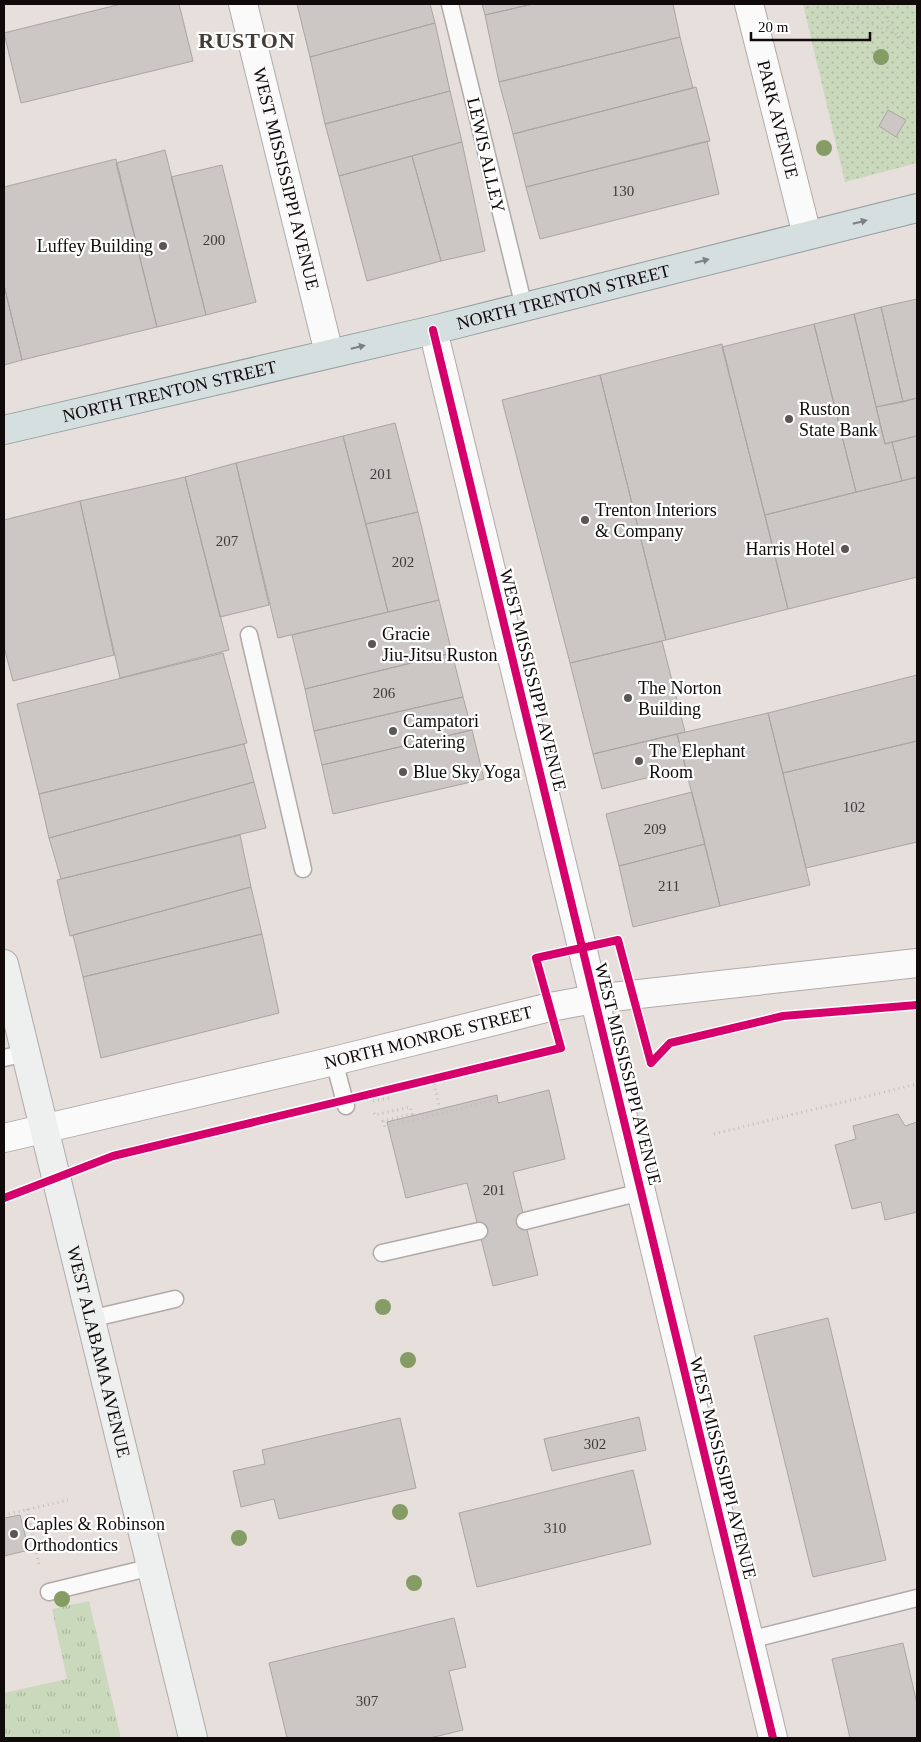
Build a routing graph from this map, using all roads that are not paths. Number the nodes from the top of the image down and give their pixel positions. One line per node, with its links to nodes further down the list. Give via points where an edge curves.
1 (243, 4): 8 (street, WEST MISSISSIPPI AVENUE)
2 (450, 4): 6 (lane, LEWIS ALLEY)
3 (749, 4): 5 (street, PARK AVENUE)
4 (917, 208): 5 (highway, NORTH TRENTON STREET, one-way to 4)
5 (807, 235): 6 (highway, NORTH TRENTON STREET, one-way to 5)
6 (524, 307): 7 (highway, NORTH TRENTON STREET)
7 (433, 330): 8 (highway, NORTH TRENTON STREET, one-way to 7); 14 (street, WEST MISSISSIPPI AVENUE)
8 (329, 353): 9 (highway, NORTH TRENTON STREET)
9 (4, 430)
10 (249, 636): 11 (lane)
11 (303, 869)
12 (917, 962): 14 (street, NORTH MONROE STREET)
13 (4, 964): 15 (main road, WEST ALABAMA AVENUE)
14 (594, 999): 16 (street, NORTH MONROE STREET); 20 (street, WEST MISSISSIPPI AVENUE)
15 (14, 1046): 18 (main road, WEST ALABAMA AVENUE)
16 (334, 1060): 17 (lane); 18 (street, NORTH MONROE STREET)
17 (346, 1106)
18 (44, 1128): 19 (street, NORTH MONROE STREET); 25 (main road, WEST ALABAMA AVENUE)
19 (4, 1138)
20 (641, 1192): 21 (lane); 29 (street, WEST MISSISSIPPI AVENUE)
21 (525, 1220)
22 (480, 1231): 23 (lane)
23 (382, 1253)
24 (175, 1299): 25 (lane)
25 (90, 1318): 26 (main road, WEST ALABAMA AVENUE)
26 (152, 1567): 27 (lane); 30 (main road, WEST ALABAMA AVENUE)
27 (48, 1592)
28 (917, 1598): 29 (lane)
29 (749, 1640): 31 (street, WEST MISSISSIPPI AVENUE)
30 (193, 1738)
31 (773, 1738)

